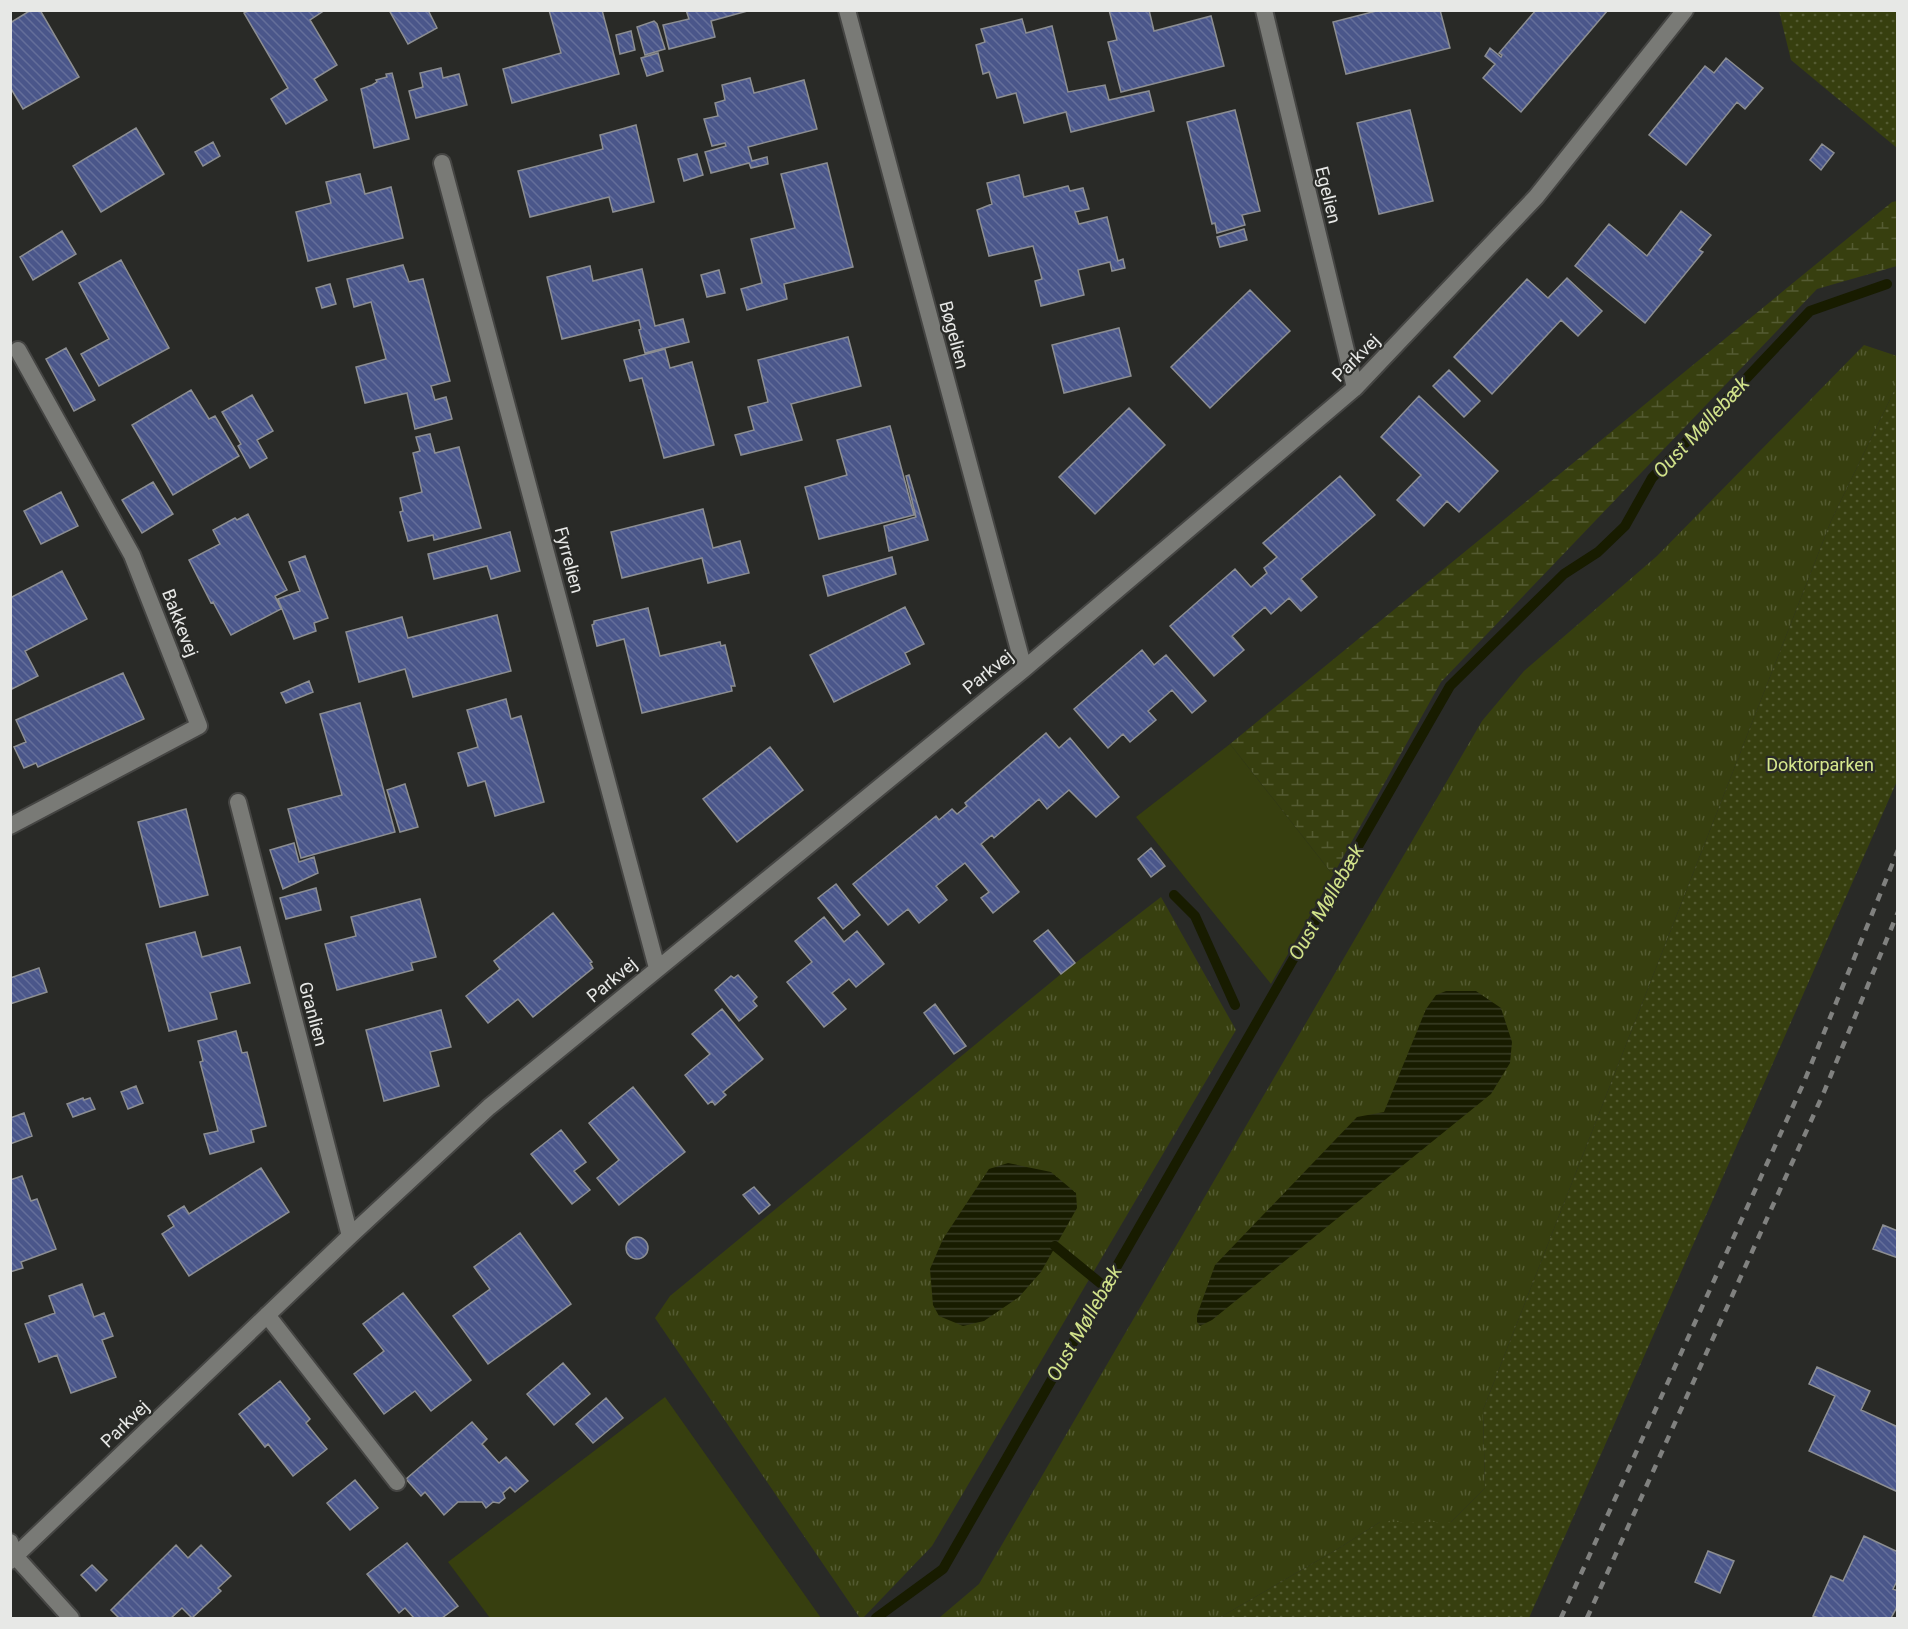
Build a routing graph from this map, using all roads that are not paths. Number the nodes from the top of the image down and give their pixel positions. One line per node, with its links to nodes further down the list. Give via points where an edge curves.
1 (847, 10): 7 (street, Bøgelien)
2 (1264, 10): 6 (street, Egelien)
3 (1685, 10): 6 (street, Parkvej, via 1536,197)
4 (442, 163): 10 (street, Fyrrelien)
5 (18, 350): 9 (street, Bakkevej, via 132,555 199,726)
6 (1354, 388): 7 (street, Parkvej)
7 (1024, 669): 10 (street, Parkvej)
8 (238, 802): 11 (street, Granlien)
9 (10, 826)
10 (657, 968): 11 (street, Parkvej, via 489,1107)
11 (350, 1236): 12 (street, Parkvej)
12 (267, 1315): 13 (street); 14 (street, Parkvej)
13 (397, 1482)
14 (12, 1553): 15 (street)
15 (71, 1618)

